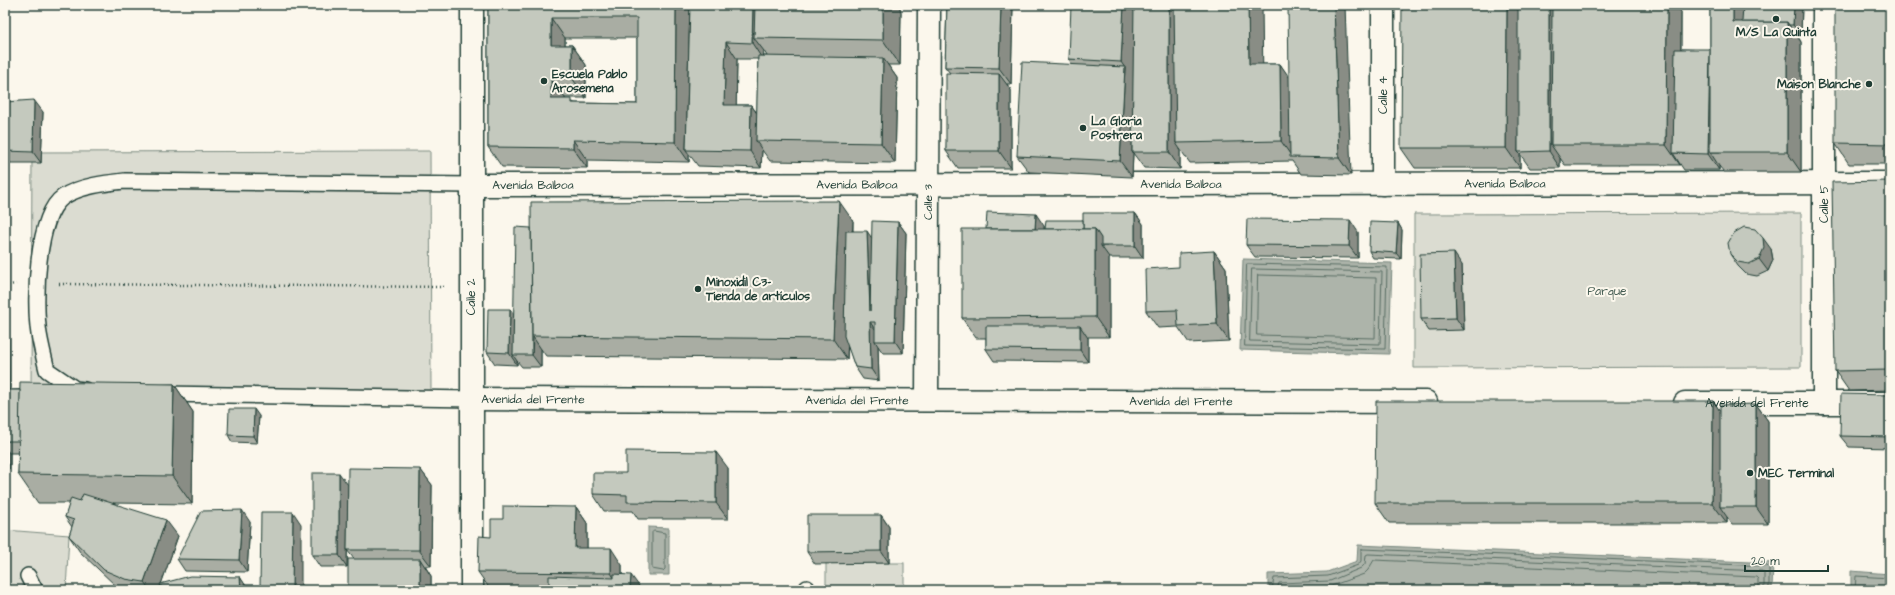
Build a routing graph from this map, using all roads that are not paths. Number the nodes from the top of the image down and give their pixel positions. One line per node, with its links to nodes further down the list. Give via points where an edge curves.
1 (472, 5): 9 (street, Calle 2)
2 (929, 5): 6 (street, Calle 3)
3 (1383, 5): 7 (street, Calle 4)
4 (1824, 5): 8 (street, Calle 5)
5 (1890, 183): 8 (street, Avenida Balboa)
6 (929, 184): 7 (street, Avenida Balboa); 9 (street, Avenida Balboa); 13 (street, Calle 3)
7 (1383, 184): 8 (street, Avenida Balboa)
8 (1824, 184): 16 (street, Calle 5)
9 (472, 185): 10 (lane, via 125,181 94,185 63,197 48,217 41,244 37,284 39,333 47,370 75,389); 12 (street, Calle 2)
10 (97, 392)
11 (150, 394): 12 (lane)
12 (472, 399): 13 (street, Avenida del Frente); 20 (street, Calle 2)
13 (927, 399): 14 (street, Avenida del Frente)
14 (1443, 402)
15 (1665, 403): 16 (street, Avenida del Frente)
16 (1824, 403): 17 (street, Avenida del Frente)
17 (1890, 403)
18 (28, 576): 19 (lane)
19 (35, 590)
20 (472, 590)

